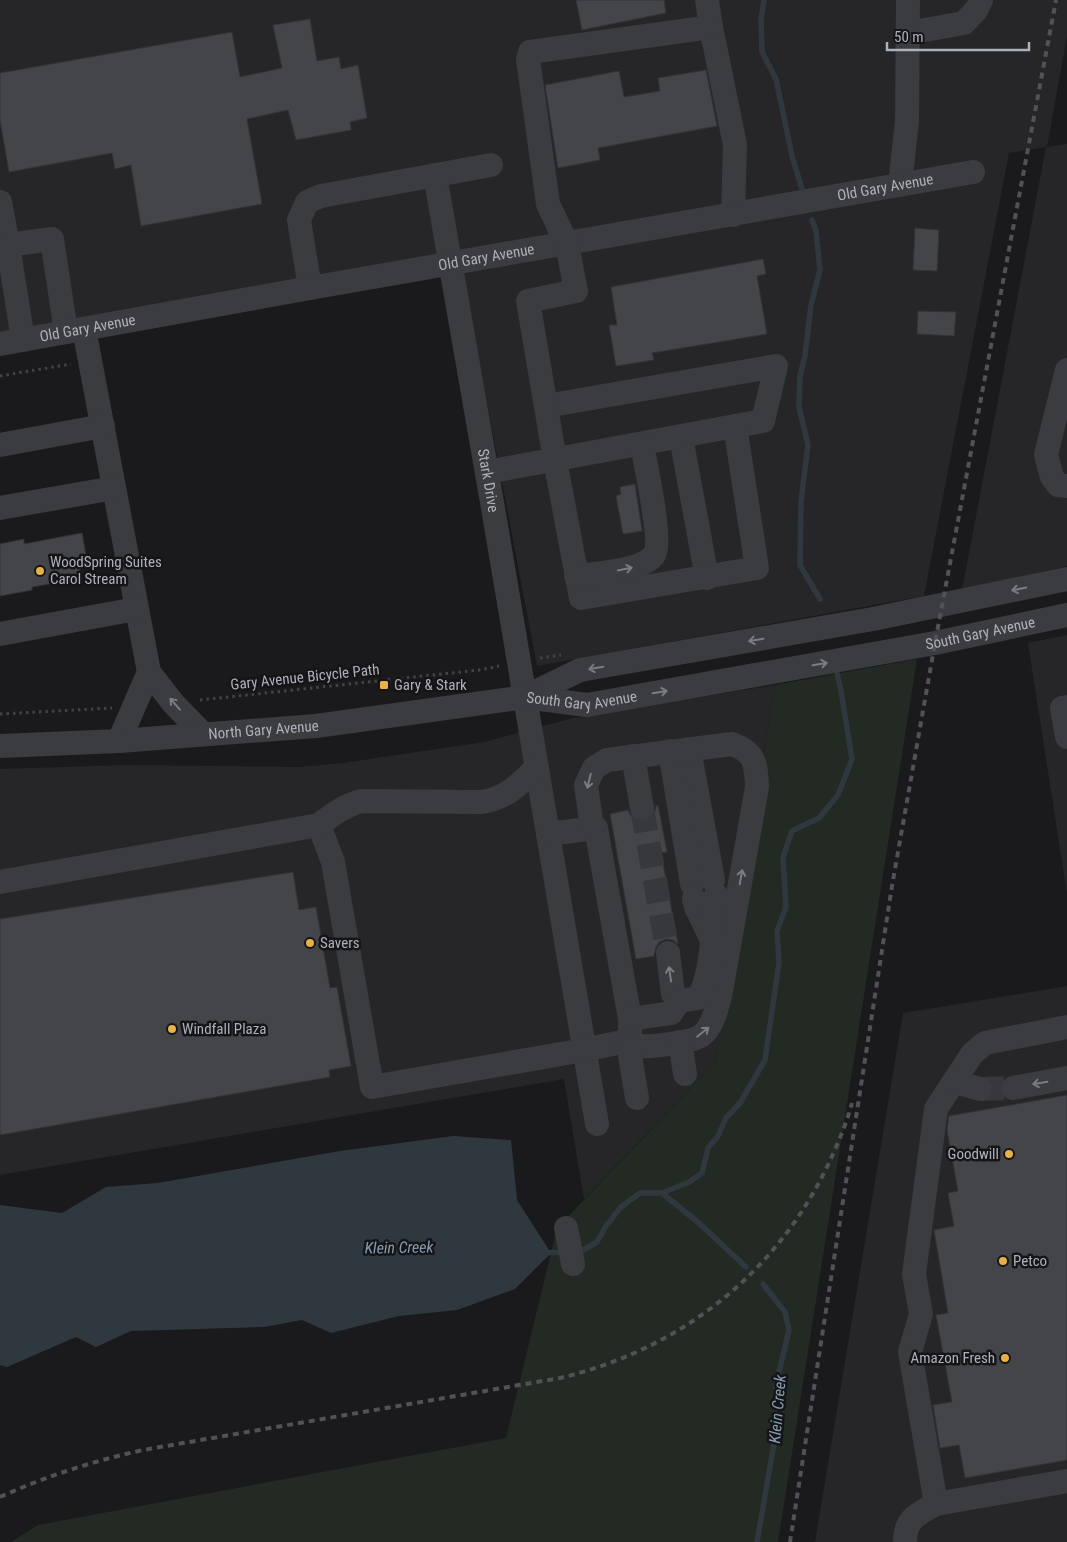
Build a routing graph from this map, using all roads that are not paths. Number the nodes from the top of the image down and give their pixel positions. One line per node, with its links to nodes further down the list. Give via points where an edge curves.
1 (708, 0): 4 (street)
2 (908, 0): 5 (street)
3 (981, 0): 5 (street, via 964,22)
4 (711, 26): 11 (street, via 735,145); 12 (street, via 530,52 528,59 548,204)
5 (908, 33): 9 (street, via 907,121)
6 (491, 165): 8 (street)
7 (972, 172): 9 (street, Old Gary Avenue)
8 (435, 175): 14 (street, Stark Drive); 15 (street, via 320,196 307,202 299,220)
9 (900, 185): 11 (street, Old Gary Avenue)
10 (0, 202): 13 (street)
11 (733, 215): 12 (street, Old Gary Avenue)
12 (568, 244): 14 (street, Old Gary Avenue); 19 (street, via 576,291 528,301)
13 (6, 253): 16 (street, via 52,239); 17 (street)
14 (451, 263): 15 (street, Old Gary Avenue); 26 (street, Stark Drive)
15 (310, 288): 16 (street, Old Gary Avenue)
16 (75, 331): 17 (street, Old Gary Avenue); 20 (street)
17 (11, 342)
18 (1067, 370): 27 (street, via 1046,455 1052,477 1058,485)
19 (546, 406): 21 (street, via 776,366 763,421); 25 (street)
20 (103, 426): 24 (street); 28 (street)
21 (735, 426): 22 (street); 31 (street, via 757,568)
22 (681, 437): 23 (street); 31 (street)
23 (642, 444): 25 (street); 30 (street, one-way to 23, via 630,569 654,555 656,526)
24 (0, 445)
25 (555, 460): 26 (street); 30 (street)
26 (487, 472): 37 (street, Stark Drive)
27 (1067, 486)
28 (114, 488): 29 (street); 33 (street)
29 (0, 508)
30 (576, 576): 31 (street, via 580,598)
31 (707, 578)
32 (1067, 579): 37 (street, South Gary Avenue, one-way to 37, via 854,622 580,670)
33 (136, 608): 35 (street); 36 (street)
34 (1067, 615): 37 (street, South Gary Avenue, one-way to 34, via 587,705 950,640)
35 (0, 634)
36 (149, 672): 39 (street, one-way to 36); 41 (street)
37 (525, 697): 39 (street, North Gary Avenue, via 316,726); 45 (street, Stark Drive)
38 (1067, 707): 40 (street, via 1062,708)
39 (203, 734): 41 (street, North Gary Avenue)
40 (1067, 737)
41 (119, 741): 42 (street, North Gary Avenue)
42 (0, 746)
43 (680, 750): 44 (street); 52 (street, via 711,938 703,990 698,998); 55 (street, one-way to 43, via 701,1036 709,1028 720,997 757,787 754,764 744,748 732,744)
44 (629, 756): 46 (street); 48 (street, one-way to 48, via 607,760 594,768 589,776 587,798)
45 (537, 767): 47 (street, via 519,785 492,801 361,801 336,811); 49 (street, Stark Drive)
46 (642, 808)
47 (319, 825): 50 (street); 57 (street, via 333,862 372,1087)
48 (594, 828): 49 (street); 53 (street)
49 (548, 834): 57 (street, Stark Drive)
50 (0, 882)
51 (668, 953): 52 (street, one-way to 51, via 673,994)
52 (680, 1001): 53 (street, via 671,1013)
53 (630, 1019): 56 (street, via 630,1035)
54 (1067, 1028): 60 (street, via 985,1043 972,1054)
55 (680, 1042): 56 (street, via 654,1046); 58 (street)
56 (625, 1043): 57 (street); 63 (street)
57 (584, 1050): 64 (street, Stark Drive)
58 (685, 1074)
59 (1067, 1078): 61 (street, one-way to 61)
60 (954, 1082): 62 (street); 68 (street, via 936,1109 914,1274 921,1314 910,1352)
61 (1013, 1088)
62 (980, 1089)
63 (637, 1098)
64 (596, 1124)
65 (566, 1228): 66 (street)
66 (573, 1264)
67 (1067, 1481): 68 (street)
68 (936, 1504): 69 (street, via 914,1516 907,1527)
69 (905, 1542)

